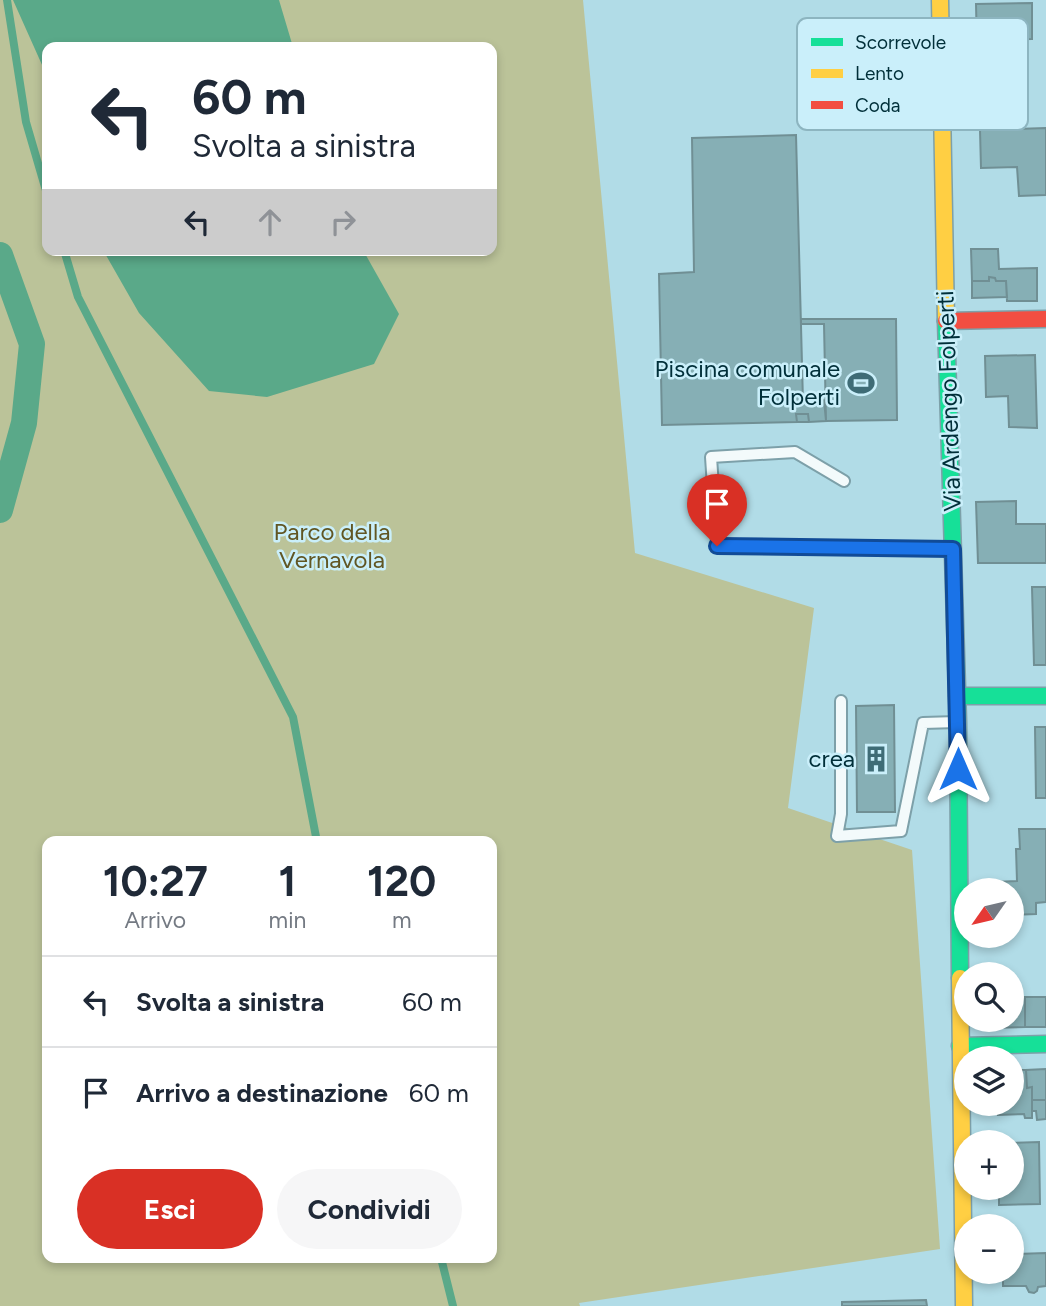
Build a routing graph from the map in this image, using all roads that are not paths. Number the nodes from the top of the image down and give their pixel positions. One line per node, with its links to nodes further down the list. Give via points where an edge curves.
1 (940, 0): 2 (street, Via Ardengo Folperti)
2 (940, 18)
3 (942, 130): 5 (street, Via Ardengo Folperti)
4 (1046, 319): 5 (street)
5 (946, 321): 7 (street, Via Ardengo Folperti)
6 (844, 481): 7 (lane, via 795,452 711,457 717,546)
7 (953, 549): 8 (street, Via Ardengo Folperti)
8 (957, 696): 9 (street); 11 (street, Via Ardengo Folperti)
9 (1046, 696)
10 (841, 701): 11 (lane, via 837,836 901,831 923,723)
11 (958, 722): 13 (street, Via Ardengo Folperti)
12 (1046, 1044): 13 (street)
13 (960, 1046)
14 (961, 1116): 15 (street, Via Ardengo Folperti)
15 (964, 1306)

